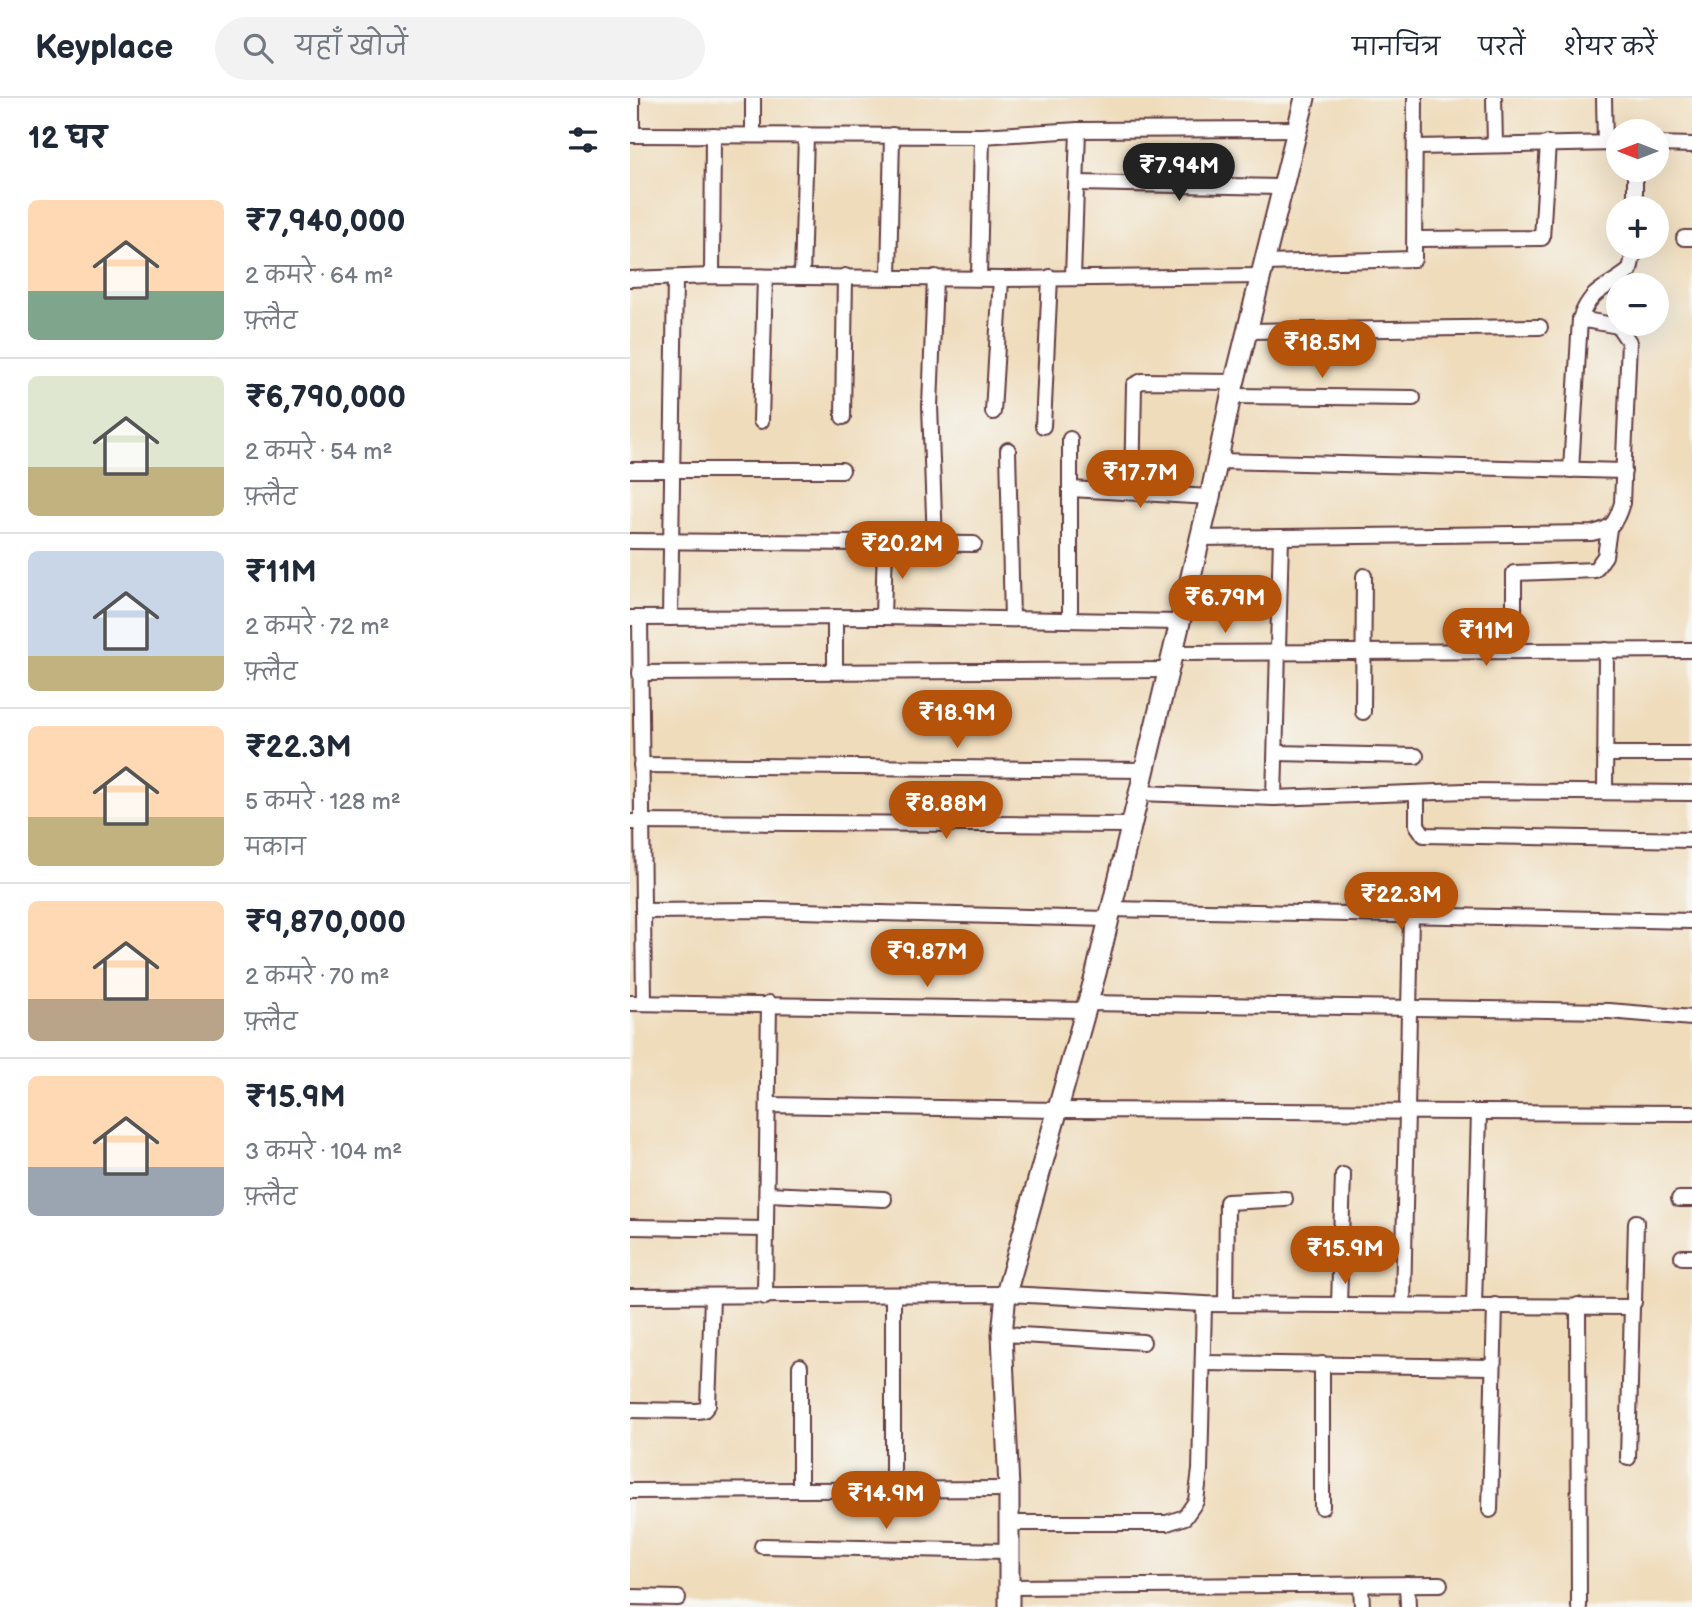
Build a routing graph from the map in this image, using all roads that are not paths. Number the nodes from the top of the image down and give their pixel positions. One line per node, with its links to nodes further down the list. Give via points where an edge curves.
1 (632, 98): 10 (street)
2 (753, 98): 12 (street)
3 (1305, 98): 8 (street)
4 (1415, 98): 21 (street)
5 (1494, 98): 18 (street)
6 (1604, 98): 7 (street)
7 (1608, 119)
8 (1296, 129): 9 (street); 23 (street)
9 (1078, 130): 15 (street); 22 (street)
10 (631, 135): 11 (street)
11 (713, 135): 12 (street); 27 (street)
12 (753, 135): 13 (street)
13 (806, 135): 14 (street); 28 (street)
14 (892, 135): 15 (street); 31 (street)
15 (982, 136): 36 (street)
16 (1548, 143): 17 (street); 18 (street); 24 (street, via 1542,238)
17 (1606, 143)
18 (1495, 144): 21 (street)
19 (1670, 144): 20 (street)
20 (1692, 145)
21 (1415, 147): 24 (street)
22 (1077, 183): 23 (street); 34 (street)
23 (1282, 187): 26 (street)
24 (1416, 239): 26 (street, via 1416,255 1410,260)
25 (1632, 259): 39 (street, via 1630,270 1587,300)
26 (1263, 269): 34 (street); 41 (street)
27 (712, 275): 30 (street); 35 (street)
28 (802, 276): 29 (street); 30 (street)
29 (845, 276): 31 (street); 45 (street)
30 (765, 277): 46 (street)
31 (889, 277): 32 (street)
32 (935, 277): 36 (street); 65 (street, via 930,406)
33 (1050, 277): 34 (street); 38 (street); 47 (street)
34 (1073, 277)
35 (676, 278): 37 (street); 52 (street)
36 (979, 278): 38 (street)
37 (630, 279)
38 (1001, 279): 44 (street)
39 (1580, 319): 54 (street); 55 (street, via 1618,326 1629,342)
40 (1540, 327): 41 (street)
41 (1249, 331): 42 (street)
42 (1233, 389): 43 (street); 50 (street); 57 (street, via 1142,381 1134,385)
43 (1413, 398)
44 (993, 412)
45 (843, 417)
46 (761, 421)
47 (1042, 426)
48 (1070, 439): 56 (street)
49 (1008, 450): 72 (street)
50 (1217, 461): 54 (street); 58 (street)
51 (630, 470): 52 (street)
52 (671, 470): 53 (street); 63 (street)
53 (842, 470)
54 (1571, 470): 55 (street)
55 (1624, 471): 59 (street, via 1619,511)
56 (1071, 489): 57 (street); 73 (street)
57 (1132, 492): 58 (street)
58 (1210, 497): 61 (street)
59 (1609, 529): 60 (street, via 1592,533); 75 (street, via 1605,556 1595,570 1514,573)
60 (1281, 537): 61 (street); 78 (street)
61 (1198, 538): 74 (street)
62 (630, 541): 63 (street)
63 (670, 541): 64 (street); 71 (street)
64 (885, 543): 65 (street); 69 (street)
65 (935, 543): 66 (street)
66 (974, 544)
67 (1364, 576): 79 (street)
68 (835, 617): 69 (street); 71 (street); 81 (street)
69 (883, 617): 72 (street)
70 (635, 618): 71 (street); 82 (street)
71 (670, 618)
72 (1012, 619): 73 (street)
73 (1070, 620): 74 (street)
74 (1179, 622): 80 (street)
75 (1514, 650): 76 (street); 79 (street)
76 (1606, 650): 77 (street); 86 (street)
77 (1692, 650)
78 (1279, 651): 79 (street); 80 (street); 85 (street)
79 (1364, 651): 83 (street)
80 (1171, 662): 81 (street); 90 (street)
81 (835, 671): 82 (street)
82 (640, 673): 84 (street)
83 (1363, 712)
84 (636, 727): 89 (street)
85 (1276, 752): 88 (street); 95 (street)
86 (1605, 754): 87 (street); 91 (street)
87 (1692, 754)
88 (1416, 755)
89 (641, 765): 90 (street); 96 (street)
90 (1146, 770): 92 (street)
91 (1605, 792): 93 (street); 94 (street)
92 (1139, 793): 95 (street); 97 (street)
93 (1417, 793): 95 (street); 98 (street, via 1417,825 1424,835)
94 (1692, 793)
95 (1275, 798)
96 (636, 822): 97 (street); 99 (street)
97 (1131, 825): 100 (street)
98 (1692, 840)
99 (644, 911): 100 (street); 103 (street)
100 (1109, 914): 101 (street); 105 (street)
101 (1411, 915): 102 (street); 106 (street)
102 (1692, 921)
103 (637, 1003): 104 (street)
104 (769, 1003): 105 (street); 108 (street)
105 (1085, 1007): 106 (street); 109 (street)
106 (1410, 1007): 107 (street, via 1609,1011); 111 (street)
107 (1692, 1018)
108 (768, 1105): 109 (street); 114 (street)
109 (1058, 1110): 111 (street); 120 (street)
110 (1479, 1112): 111 (street); 112 (street); 131 (street)
111 (1409, 1113): 128 (street)
112 (1692, 1113)
113 (1343, 1175): 127 (street)
114 (766, 1194): 115 (street); 119 (street)
115 (884, 1199)
116 (1285, 1199): 126 (street, via 1227,1202)
117 (1636, 1222): 132 (street)
118 (630, 1227): 119 (street)
119 (766, 1229): 122 (street)
120 (1006, 1294): 123 (street); 125 (street); 133 (street)
121 (630, 1296): 124 (street)
122 (765, 1297): 123 (street); 124 (street)
123 (893, 1297): 142 (street)
124 (712, 1298): 139 (street, via 708,1405 697,1411)
125 (1204, 1304): 126 (street); 135 (street)
126 (1226, 1304): 127 (street)
127 (1339, 1304): 128 (street)
128 (1403, 1304): 131 (street)
129 (1495, 1305): 130 (street); 131 (street); 138 (street)
130 (1578, 1305): 132 (street); 158 (street)
131 (1474, 1306)
132 (1632, 1306): 140 (street)
133 (1002, 1334): 134 (street); 143 (street)
134 (1143, 1342)
135 (1203, 1363): 136 (street); 147 (street, via 1200,1470 1196,1501 1185,1517 1167,1523)
136 (1322, 1364): 138 (street); 145 (street)
137 (800, 1366): 141 (street)
138 (1493, 1367): 146 (street)
139 (630, 1410)
140 (1628, 1458)
141 (800, 1489): 142 (street); 144 (street)
142 (893, 1489): 143 (street)
143 (1009, 1489): 147 (street)
144 (630, 1491)
145 (1322, 1507)
146 (1490, 1510)
147 (1009, 1523): 149 (street)
148 (762, 1546): 149 (street)
149 (1009, 1551): 154 (street)
150 (1362, 1584): 151 (street); 154 (street); 156 (street)
151 (1407, 1584): 152 (street); 157 (street)
152 (1440, 1584)
153 (630, 1597): 155 (street)
154 (1009, 1597)
155 (678, 1598)
156 (1362, 1607)
157 (1408, 1607)
158 (1579, 1607)

